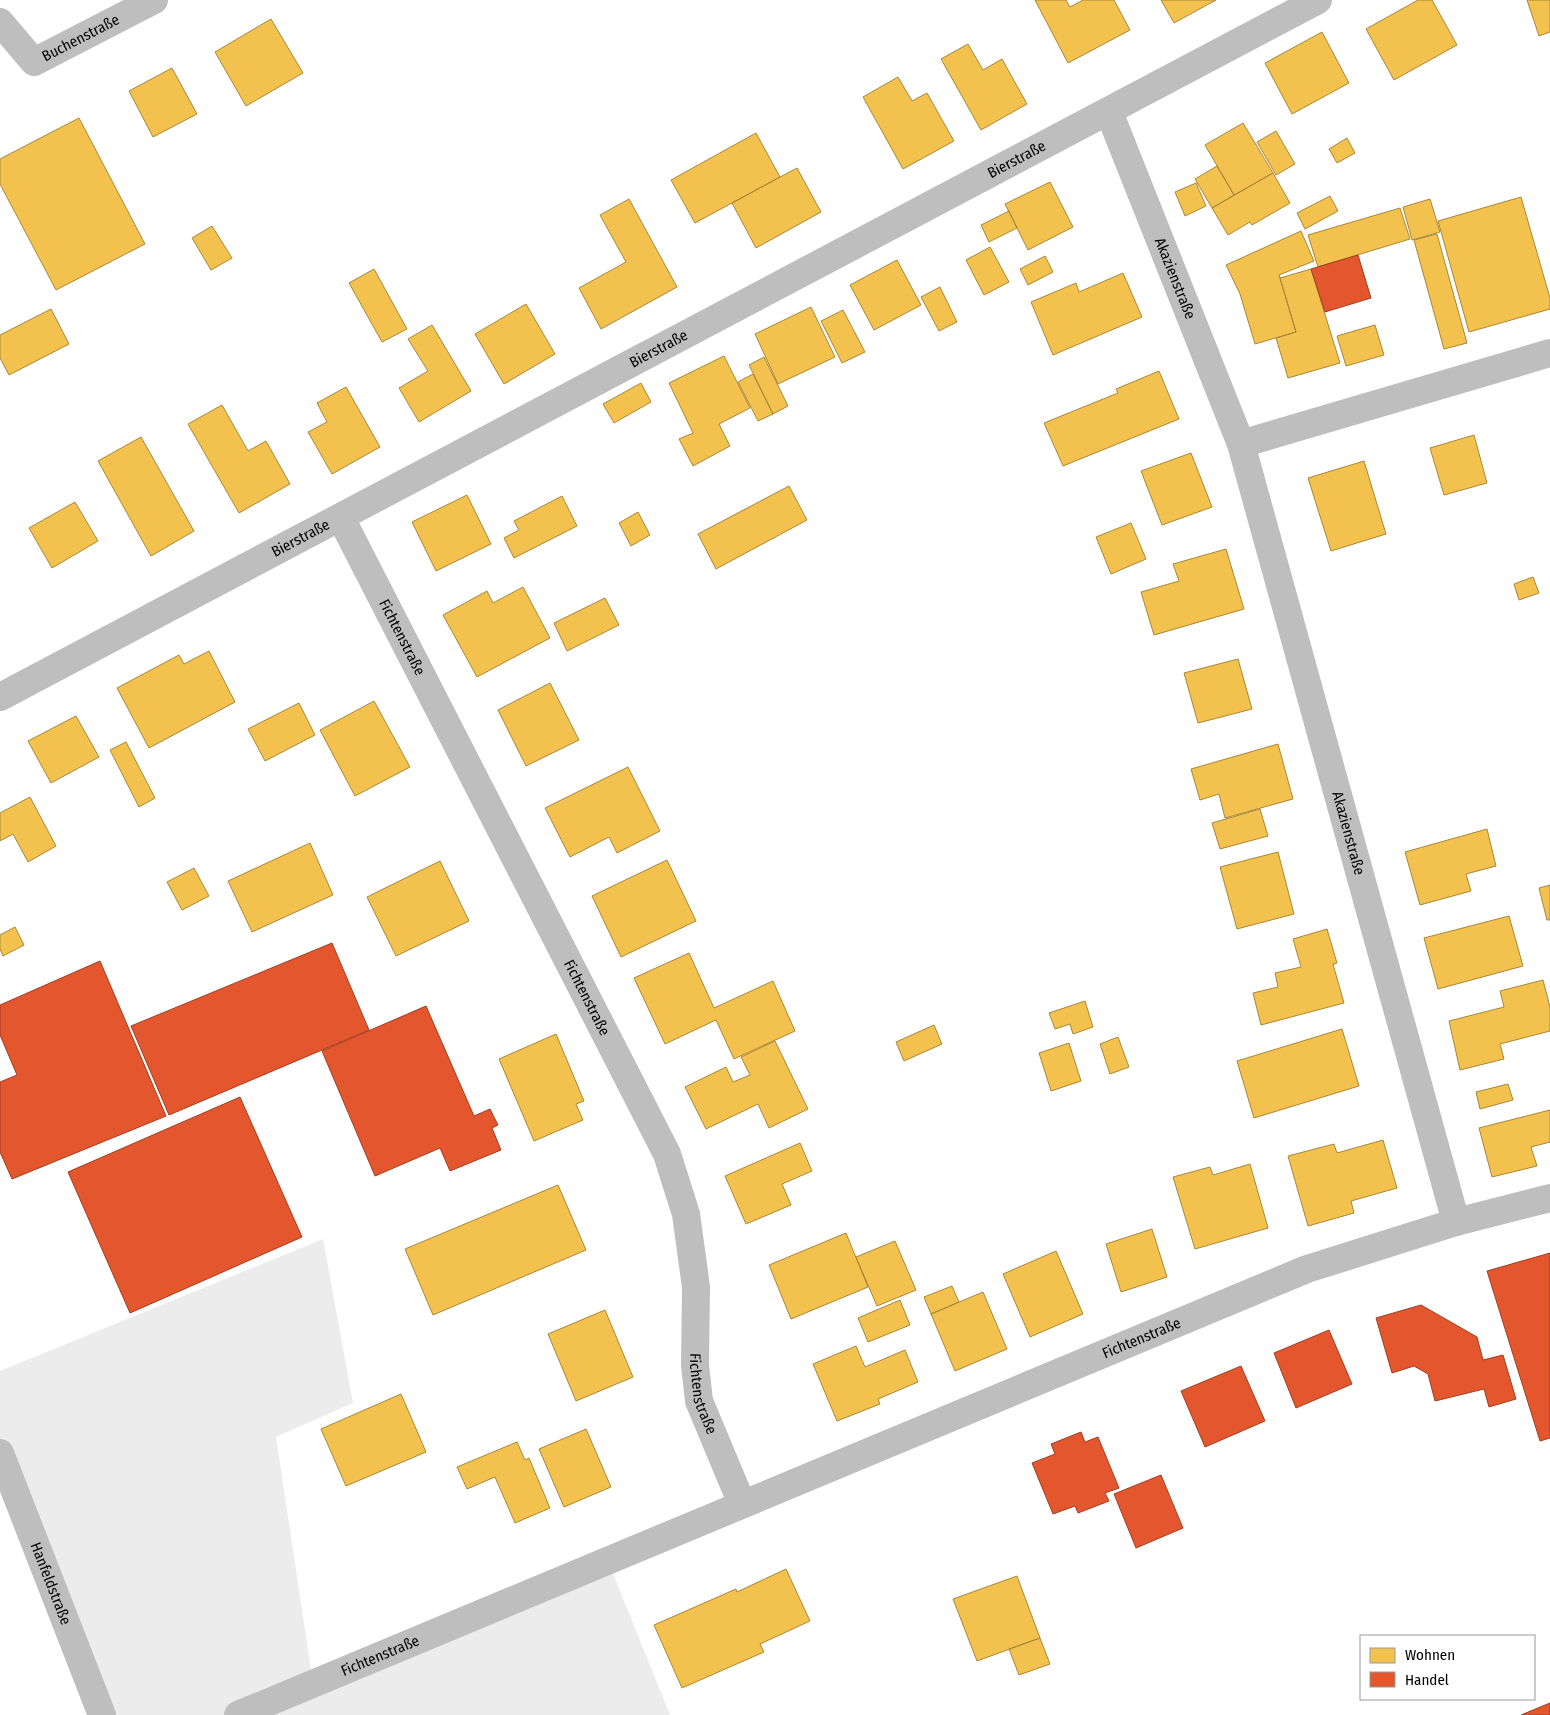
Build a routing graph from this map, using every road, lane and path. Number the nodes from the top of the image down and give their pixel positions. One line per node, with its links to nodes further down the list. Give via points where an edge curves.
1 (154, 0): 3 (street, Buchenstraße, via 34,62)
2 (1318, 0): 4 (street, Bierstraße)
3 (0, 22)
4 (1109, 112): 6 (street, Akazienstraße); 7 (street, Bierstraße)
5 (1550, 353): 6 (street)
6 (1241, 444): 10 (street, Akazienstraße)
7 (341, 518): 8 (street, Bierstraße); 12 (street, Fichtenstraße, via 667,1154 686,1214 696,1287 695,1365 699,1401)
8 (0, 697)
9 (1550, 1198): 10 (street, Fichtenstraße)
10 (1456, 1222): 12 (street, Fichtenstraße, via 1306,1269)
11 (0, 1452): 13 (street, Hanfeldstraße)
12 (742, 1504): 14 (street, Fichtenstraße)
13 (102, 1715)
14 (238, 1715)

